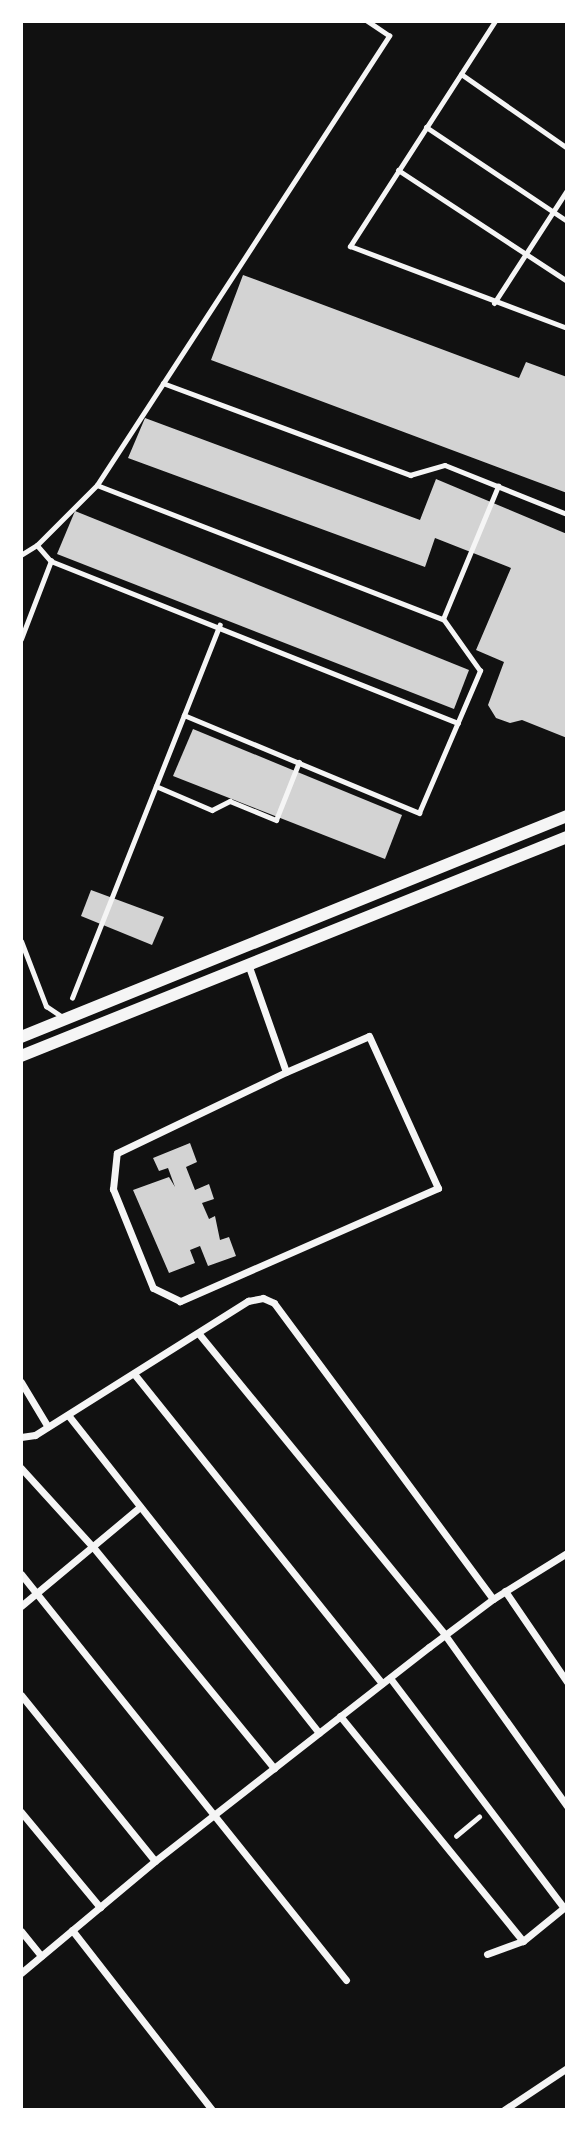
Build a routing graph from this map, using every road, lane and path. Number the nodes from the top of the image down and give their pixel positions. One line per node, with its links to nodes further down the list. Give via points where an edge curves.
1 (367, 21): 14 (path, via 389,36)
2 (495, 21): 3 (lane)
3 (461, 74): 4 (lane); 5 (lane)
4 (426, 127): 6 (lane); 8 (lane)
5 (567, 148)
6 (398, 170): 10 (lane); 12 (lane, via 350,246)
7 (567, 190): 8 (lane)
8 (554, 212): 9 (lane); 10 (lane)
9 (567, 221)
10 (526, 254): 11 (lane); 12 (lane)
11 (567, 281)
12 (494, 303): 13 (lane)
13 (567, 328)
14 (163, 383): 15 (path); 16 (path, via 411,475 444,465)
15 (97, 485): 18 (path); 21 (path)
16 (498, 486): 17 (path); 21 (path)
17 (567, 514)
18 (37, 545): 19 (path); 20 (path)
19 (21, 555)
20 (51, 561): 22 (path); 23 (path)
21 (443, 620): 25 (path, via 480,671)
22 (220, 625): 24 (path); 25 (path)
23 (21, 639)
24 (184, 715): 26 (path); 27 (path)
25 (457, 723): 26 (path, via 419,813)
26 (299, 762): 27 (path, via 276,820 230,802 212,810)
27 (156, 786): 32 (path)
28 (567, 816): 32 (street)
29 (567, 837): 31 (street)
30 (21, 941): 32 (lane, via 46,1006)
31 (248, 964): 34 (street); 35 (street)
32 (64, 1018): 33 (street)
33 (21, 1037)
34 (21, 1056)
35 (286, 1072): 35 (street, via 369,1036 439,1188 180,1301 152,1288 113,1189 117,1153)
36 (199, 1334): 37 (street); 49 (street, via 248,1301 262,1297 274,1303); 51 (street)
37 (135, 1375): 39 (street); 54 (street)
38 (21, 1382): 40 (street)
39 (68, 1415): 40 (street); 43 (street)
40 (48, 1427): 41 (street)
41 (21, 1437)
42 (21, 1468): 44 (street)
43 (140, 1507): 44 (street); 57 (street)
44 (93, 1547): 48 (street); 58 (street)
45 (567, 1553): 47 (street)
46 (21, 1574): 48 (street)
47 (505, 1591): 49 (street); 53 (street)
48 (37, 1593): 50 (street); 62 (street)
49 (493, 1599): 51 (street)
50 (21, 1606)
51 (444, 1635): 52 (street); 59 (street)
52 (390, 1678): 54 (street); 60 (street)
53 (567, 1682)
54 (382, 1683): 56 (street)
55 (21, 1695): 64 (street)
56 (340, 1716): 57 (street); 63 (street)
57 (319, 1733): 58 (street)
58 (274, 1768): 62 (street)
59 (567, 1806)
60 (490, 1809): 63 (path); 66 (street)
61 (21, 1812): 65 (street)
62 (216, 1813): 64 (street); 73 (street)
63 (444, 1844): 69 (street)
64 (155, 1861): 65 (street)
65 (100, 1907): 67 (street)
66 (565, 1907): 69 (street)
67 (72, 1930): 71 (street); 75 (street)
68 (21, 1931): 71 (street)
69 (523, 1941): 70 (street)
70 (487, 1954)
71 (41, 1956): 72 (street)
72 (21, 1973)
73 (346, 1980)
74 (567, 2068): 76 (street)
75 (212, 2110)
76 (504, 2110)

